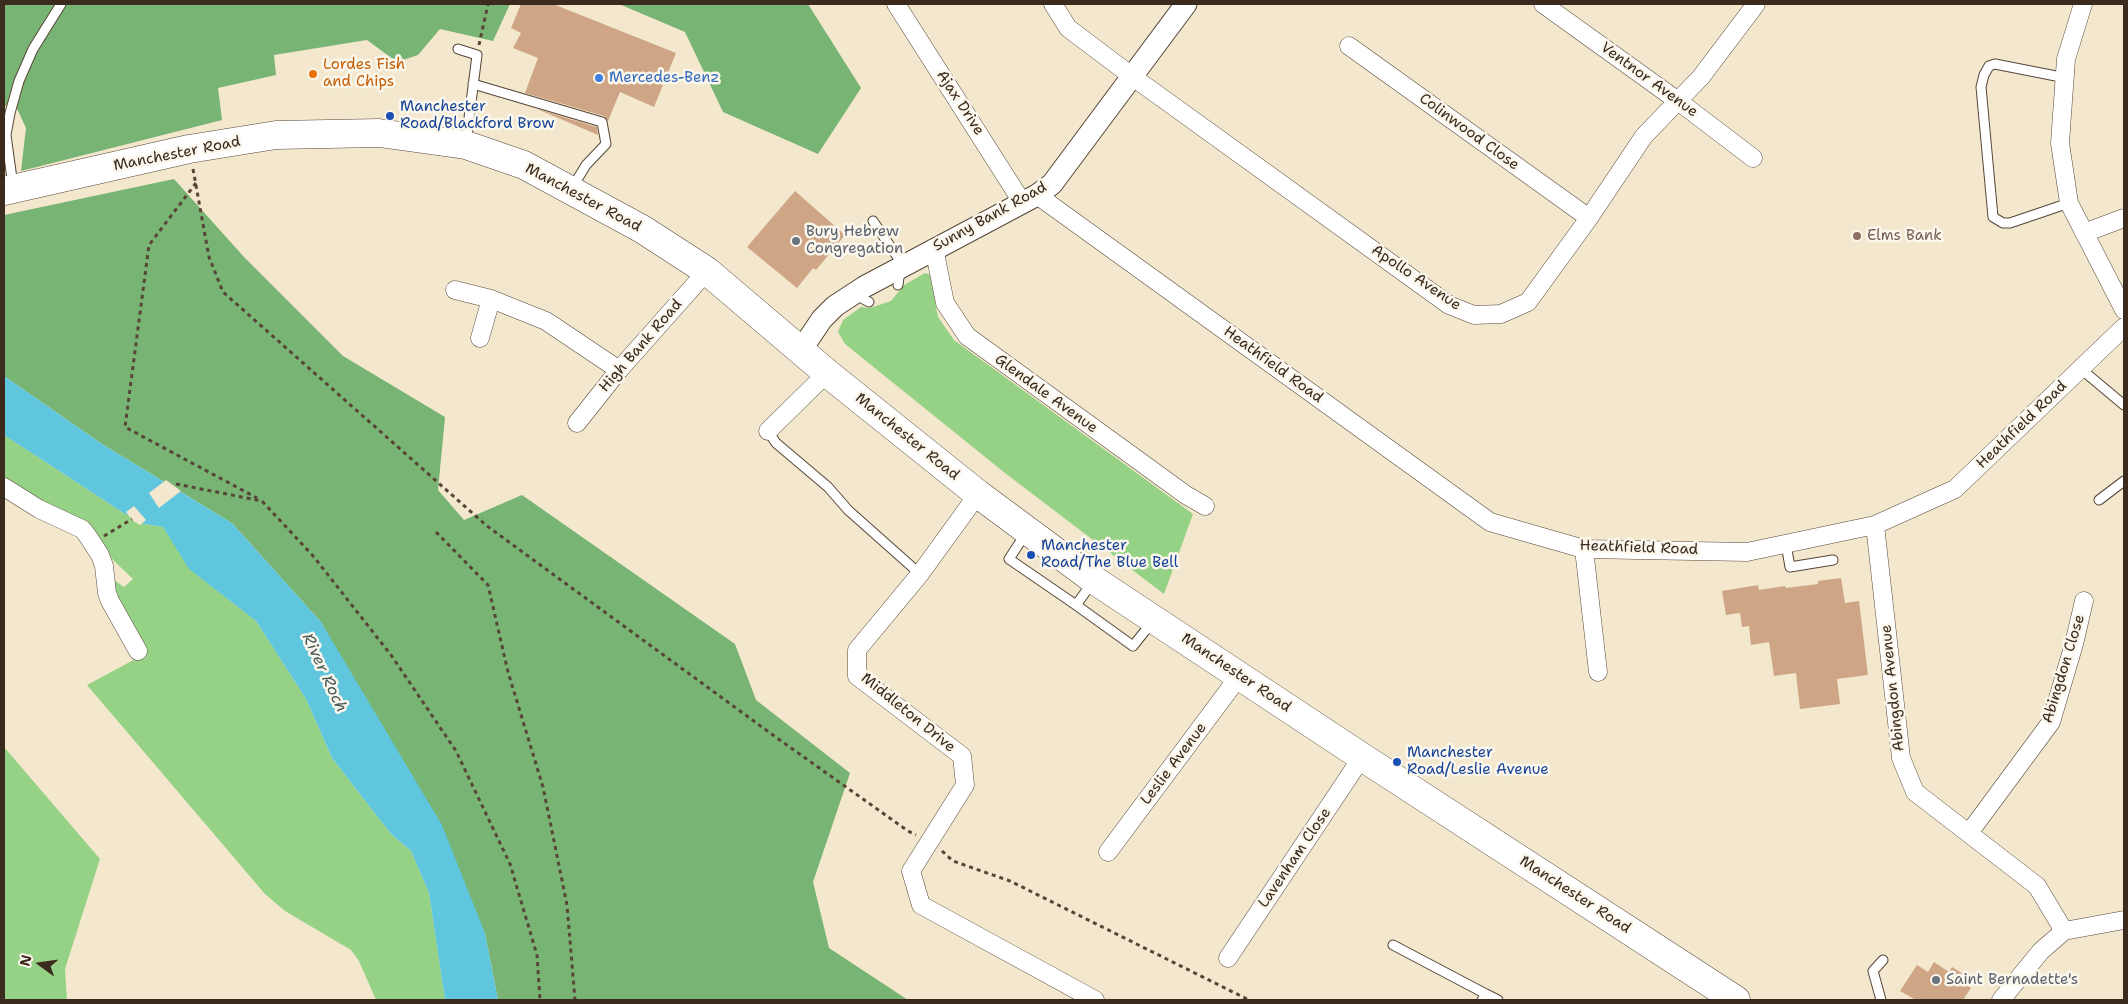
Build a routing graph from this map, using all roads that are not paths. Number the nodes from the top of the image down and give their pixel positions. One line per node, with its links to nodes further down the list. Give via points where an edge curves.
1 (61, 4): 16 (lane, via 33,49 10,113 6,135)
2 (896, 4): 18 (street, Ajax Drive)
3 (1052, 4): 10 (street, Apollo Avenue, via 1068,28)
4 (1186, 4): 10 (street, Sunny Bank Road)
5 (1543, 4): 13 (street, Ventnor Avenue)
6 (1756, 4): 13 (street, Apollo Avenue, via 1701,77)
7 (2083, 4): 11 (street, via 2066,59)
8 (1349, 46): 20 (street, Colinwood Close)
9 (458, 49): 12 (lane, via 477,55)
10 (1133, 77): 18 (street, Sunny Bank Road, via 1052,184); 20 (street, Apollo Avenue, via 1449,305 1474,315 1501,314 1528,302)
11 (2066, 78): 19 (street, via 2060,143); 19 (lane, via 1995,64 1989,66 1981,87 1992,217 2010,223)
12 (473, 84): 14 (lane); 17 (lane, via 602,122 606,144)
13 (1678, 101): 15 (street, Ventnor Avenue); 20 (street, Apollo Avenue, via 1644,136)
14 (466, 145): 16 (highway, Manchester Road, via 379,133 276,135 189,149); 17 (highway, Manchester Road, via 524,165)
15 (1753, 158)
16 (9, 190)
17 (570, 191): 25 (highway, Manchester Road, via 642,229)
18 (1029, 198): 24 (street, Sunny Bank Road); 47 (street, Heathfield Road, via 1490,522)
19 (2070, 203): 23 (street)
20 (1589, 218)
21 (2124, 218): 23 (street)
22 (873, 221): 26 (lane)
23 (2084, 233): 29 (street)
24 (934, 248): 26 (street, Sunny Bank Road); 43 (street, Glendale Avenue, via 945,303 967,336)
25 (707, 271): 32 (highway, Manchester Road); 34 (street, High Bank Road)
26 (901, 272): 32 (street, Sunny Bank Road, via 861,298 835,306)
27 (455, 290): 28 (street)
28 (491, 299): 31 (street); 34 (street, via 546,322)
29 (2124, 310)
30 (2124, 328): 33 (street, Heathfield Road)
31 (480, 338)
32 (801, 350): 35 (highway, Manchester Road)
33 (2081, 369): 36 (lane); 44 (street, Heathfield Road, via 1955,489)
34 (619, 370): 37 (street, High Bank Road)
35 (827, 373): 38 (street); 41 (highway, Manchester Road)
36 (2124, 405)
37 (577, 423)
38 (768, 431): 49 (lane, via 776,443)
39 (2124, 481): 42 (lane)
40 (4, 487): 54 (street, via 82,529 104,566 107,594)
41 (978, 494): 45 (highway, Manchester Road); 49 (street, Middleton Drive)
42 (2099, 500)
43 (1204, 506)
44 (1875, 525): 46 (street, Heathfield Road); 58 (street, Abingdon Avenue, via 1901,758 1915,792)
45 (1027, 531): 50 (highway, Manchester Road); 52 (lane, via 1009,559)
46 (1786, 544): 47 (street, Heathfield Road, via 1747,552); 48 (lane, via 1790,567)
47 (1584, 549): 55 (street)
48 (1833, 560)
49 (920, 574): 66 (street, Middleton Drive, via 857,650 857,676 962,756 965,785 911,871 921,905)
50 (1094, 580): 52 (lane); 53 (highway, Manchester Road)
51 (2084, 601): 58 (street, Abingdon Close, via 2051,722)
52 (1076, 604): 53 (lane, via 1133,646)
53 (1154, 619): 56 (highway, Manchester Road)
54 (138, 651)
55 (1598, 672)
56 (1240, 675): 57 (highway, Manchester Road); 59 (street, Leslie Avenue)
57 (1362, 757): 63 (street, Lavenham Close); 68 (highway, Manchester Road)
58 (1969, 833): 61 (street, Abingdon Avenue, via 2037,886)
59 (1108, 852)
60 (2124, 920): 61 (street)
61 (2064, 931): 70 (street, via 2041,950)
62 (1393, 945): 65 (lane)
63 (1228, 958)
64 (1882, 960): 69 (lane, via 1872,971)
65 (1484, 997): 67 (lane)
66 (1095, 1000)
67 (1498, 1000)
68 (1736, 1000)
69 (1881, 1000)
70 (2001, 1000)

